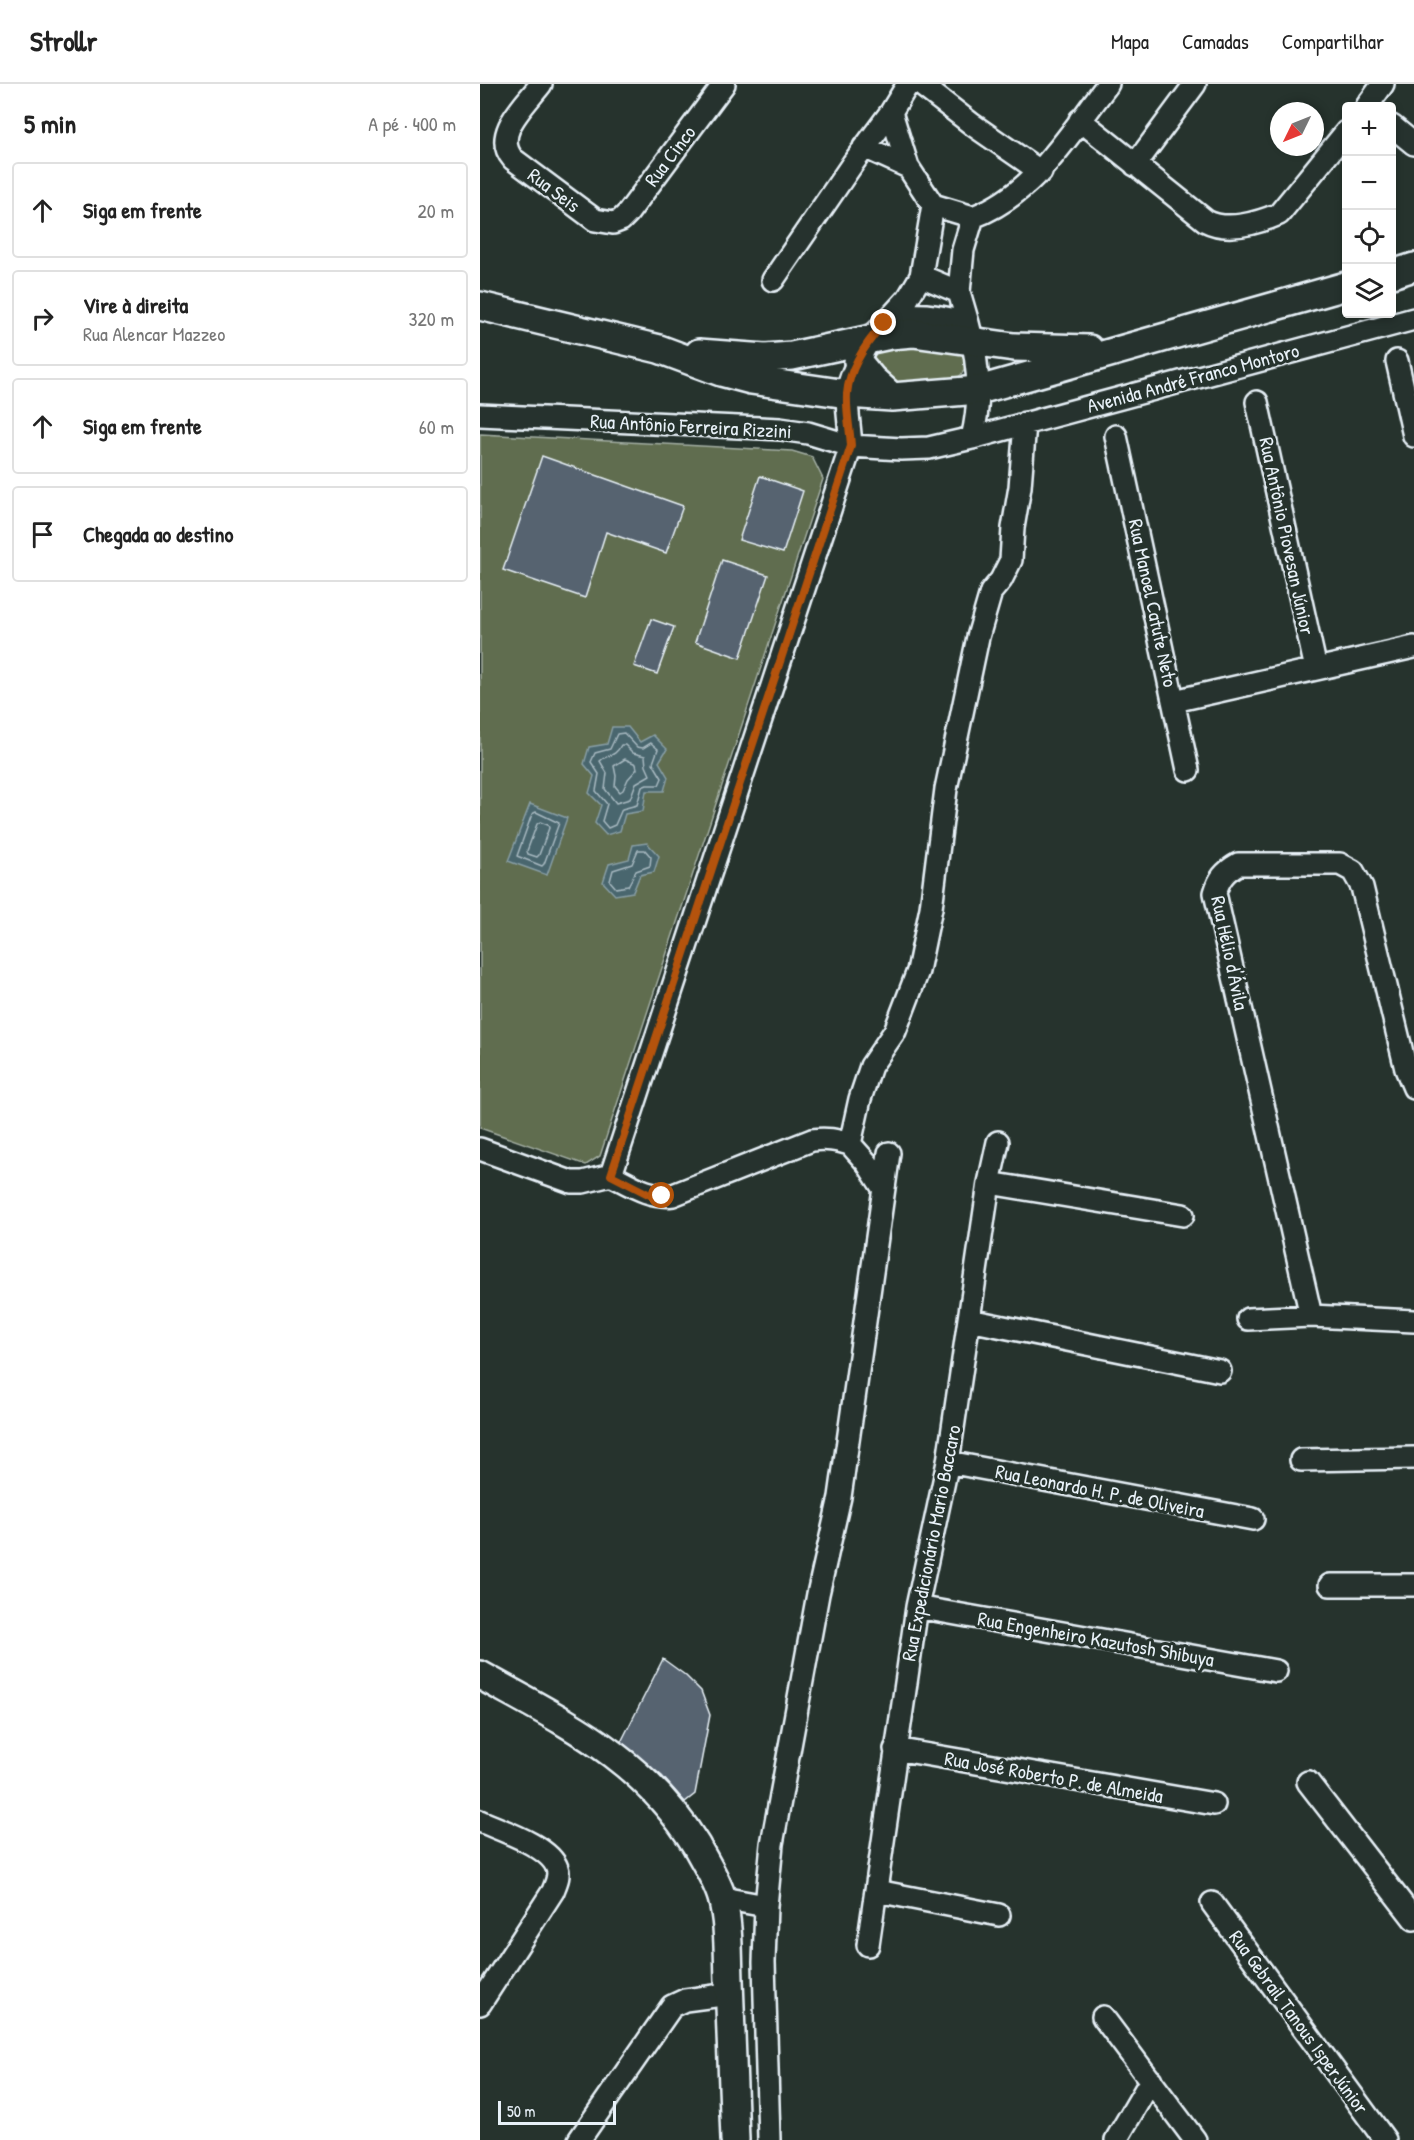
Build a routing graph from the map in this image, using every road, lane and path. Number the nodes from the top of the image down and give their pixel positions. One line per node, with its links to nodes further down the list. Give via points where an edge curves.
1 (541, 84): 20 (street, Rua Seis, via 508,128 504,145 513,159 595,220)
2 (724, 84): 20 (street, Rua Cinco, via 628,213)
3 (908, 84): 9 (street)
4 (920, 84): 17 (street)
5 (1108, 84): 10 (street)
6 (1195, 84): 15 (street)
7 (1383, 84): 8 (street)
8 (1370, 102)
9 (891, 112): 14 (street); 16 (street)
10 (1080, 120): 15 (street); 17 (street)
11 (1396, 129): 13 (street)
12 (1342, 138): 15 (street, via 1279,214 1228,227 1206,221)
13 (1414, 144)
14 (864, 147): 16 (street); 24 (street)
15 (1135, 165)
16 (908, 167): 18 (street)
17 (1041, 172): 19 (street, via 1008,201)
18 (933, 205): 19 (street); 23 (street)
19 (973, 217): 26 (street, via 963,250)
20 (613, 223)
21 (1414, 267): 22 (main road)
22 (1396, 273)
23 (921, 276): 26 (street); 30 (street, via 908,298)
24 (773, 280)
25 (1342, 287): 31 (main road)
26 (959, 292): 29 (street)
27 (480, 306): 32 (main road)
28 (1414, 319): 39 (street, Avenida André Franco Montoro)
29 (971, 332): 30 (main road, via 913,333); 31 (main road, via 1014,347 1056,350); 34 (street)
30 (870, 342): 32 (main road, via 765,358); 35 (street, via 849,382); 36 (main road, via 872,379)
31 (1138, 344): 34 (main road)
32 (659, 348): 35 (main road, via 751,380)
33 (1397, 361): 41 (street)
34 (979, 390): 36 (main road); 42 (street)
35 (847, 394): 36 (main road); 43 (street)
36 (892, 397)
37 (1257, 402): 45 (street, Rua Antônio Piovesan Júnior)
38 (480, 415): 43 (street, Rua Antônio Ferreira Rizzini, via 780,429)
39 (1025, 423): 42 (street, Avenida André Franco Montoro); 50 (street, via 1011,560 991,592 978,637 946,789 932,908 918,971 895,1030 871,1066)
40 (1116, 436): 46 (street, Rua Manoel Catute Neto)
41 (1414, 436)
42 (972, 438): 43 (street, Rua Antônio Ferreira Rizzini, via 929,448)
43 (851, 446): 53 (street)
44 (1414, 647): 45 (street)
45 (1316, 669): 46 (street)
46 (1174, 701): 47 (street, Rua Manoel Catute Neto)
47 (1188, 770)
48 (1414, 1088): 57 (street, Rua Hélio d'Ávila, via 1406,1070 1362,887 1353,871 1340,864 1238,864 1225,871 1215,894)
49 (998, 1142): 54 (street, Rua Expedicionário Mario Baccaro)
50 (850, 1144): 53 (street, via 836,1139 813,1140 673,1195 650,1195); 55 (street)
51 (480, 1149): 53 (street, via 571,1182)
52 (889, 1154): 55 (street)
53 (611, 1175)
54 (989, 1183): 56 (street); 59 (street, Rua Expedicionário Mario Baccaro)
55 (883, 1188): 78 (street, via 840,1497 794,1721 772,1844)
56 (1183, 1215)
57 (1311, 1316): 58 (street); 60 (street)
58 (1248, 1319)
59 (969, 1320): 61 (street); 64 (street, Rua Expedicionário Mario Baccaro)
60 (1414, 1322)
61 (1220, 1371)
62 (1414, 1458): 63 (street)
63 (1301, 1460)
64 (948, 1462): 65 (street, Rua Leonardo H. P. de Oliveira); 68 (street, Rua Expedicionário Mario Baccaro)
65 (1253, 1519)
66 (1330, 1585): 67 (street)
67 (1414, 1585)
68 (917, 1606): 69 (street, Rua Engenheiro Kazutosh Shibuya); 71 (street, Rua Expedicionário Mario Baccaro)
69 (1276, 1671)
70 (480, 1675): 76 (main road, via 609,1750 639,1776 689,1834)
71 (895, 1749): 73 (street, Rua José Roberto P. de Almeida); 75 (street, Rua Expedicionário Mario Baccaro)
72 (1308, 1782): 80 (street)
73 (1214, 1804)
74 (480, 1821): 83 (street, via 540,1849 558,1868 553,1891)
75 (877, 1891): 79 (street); 81 (street, Rua Expedicionário Mario Baccaro)
76 (722, 1898): 78 (street); 82 (main road)
77 (1212, 1903): 91 (street, Rua Gebrail Tanous IsperJúnior)
78 (766, 1906): 88 (street)
79 (999, 1915)
80 (1414, 1919)
81 (868, 1945)
82 (730, 1994): 86 (street, via 685,2000 672,2006); 87 (main road)
83 (480, 2004)
84 (1103, 2017): 85 (street)
85 (1150, 2080): 89 (street); 90 (street)
86 (579, 2140)
87 (735, 2140)
88 (769, 2140)
89 (1116, 2140)
90 (1195, 2140)
91 (1386, 2140)

